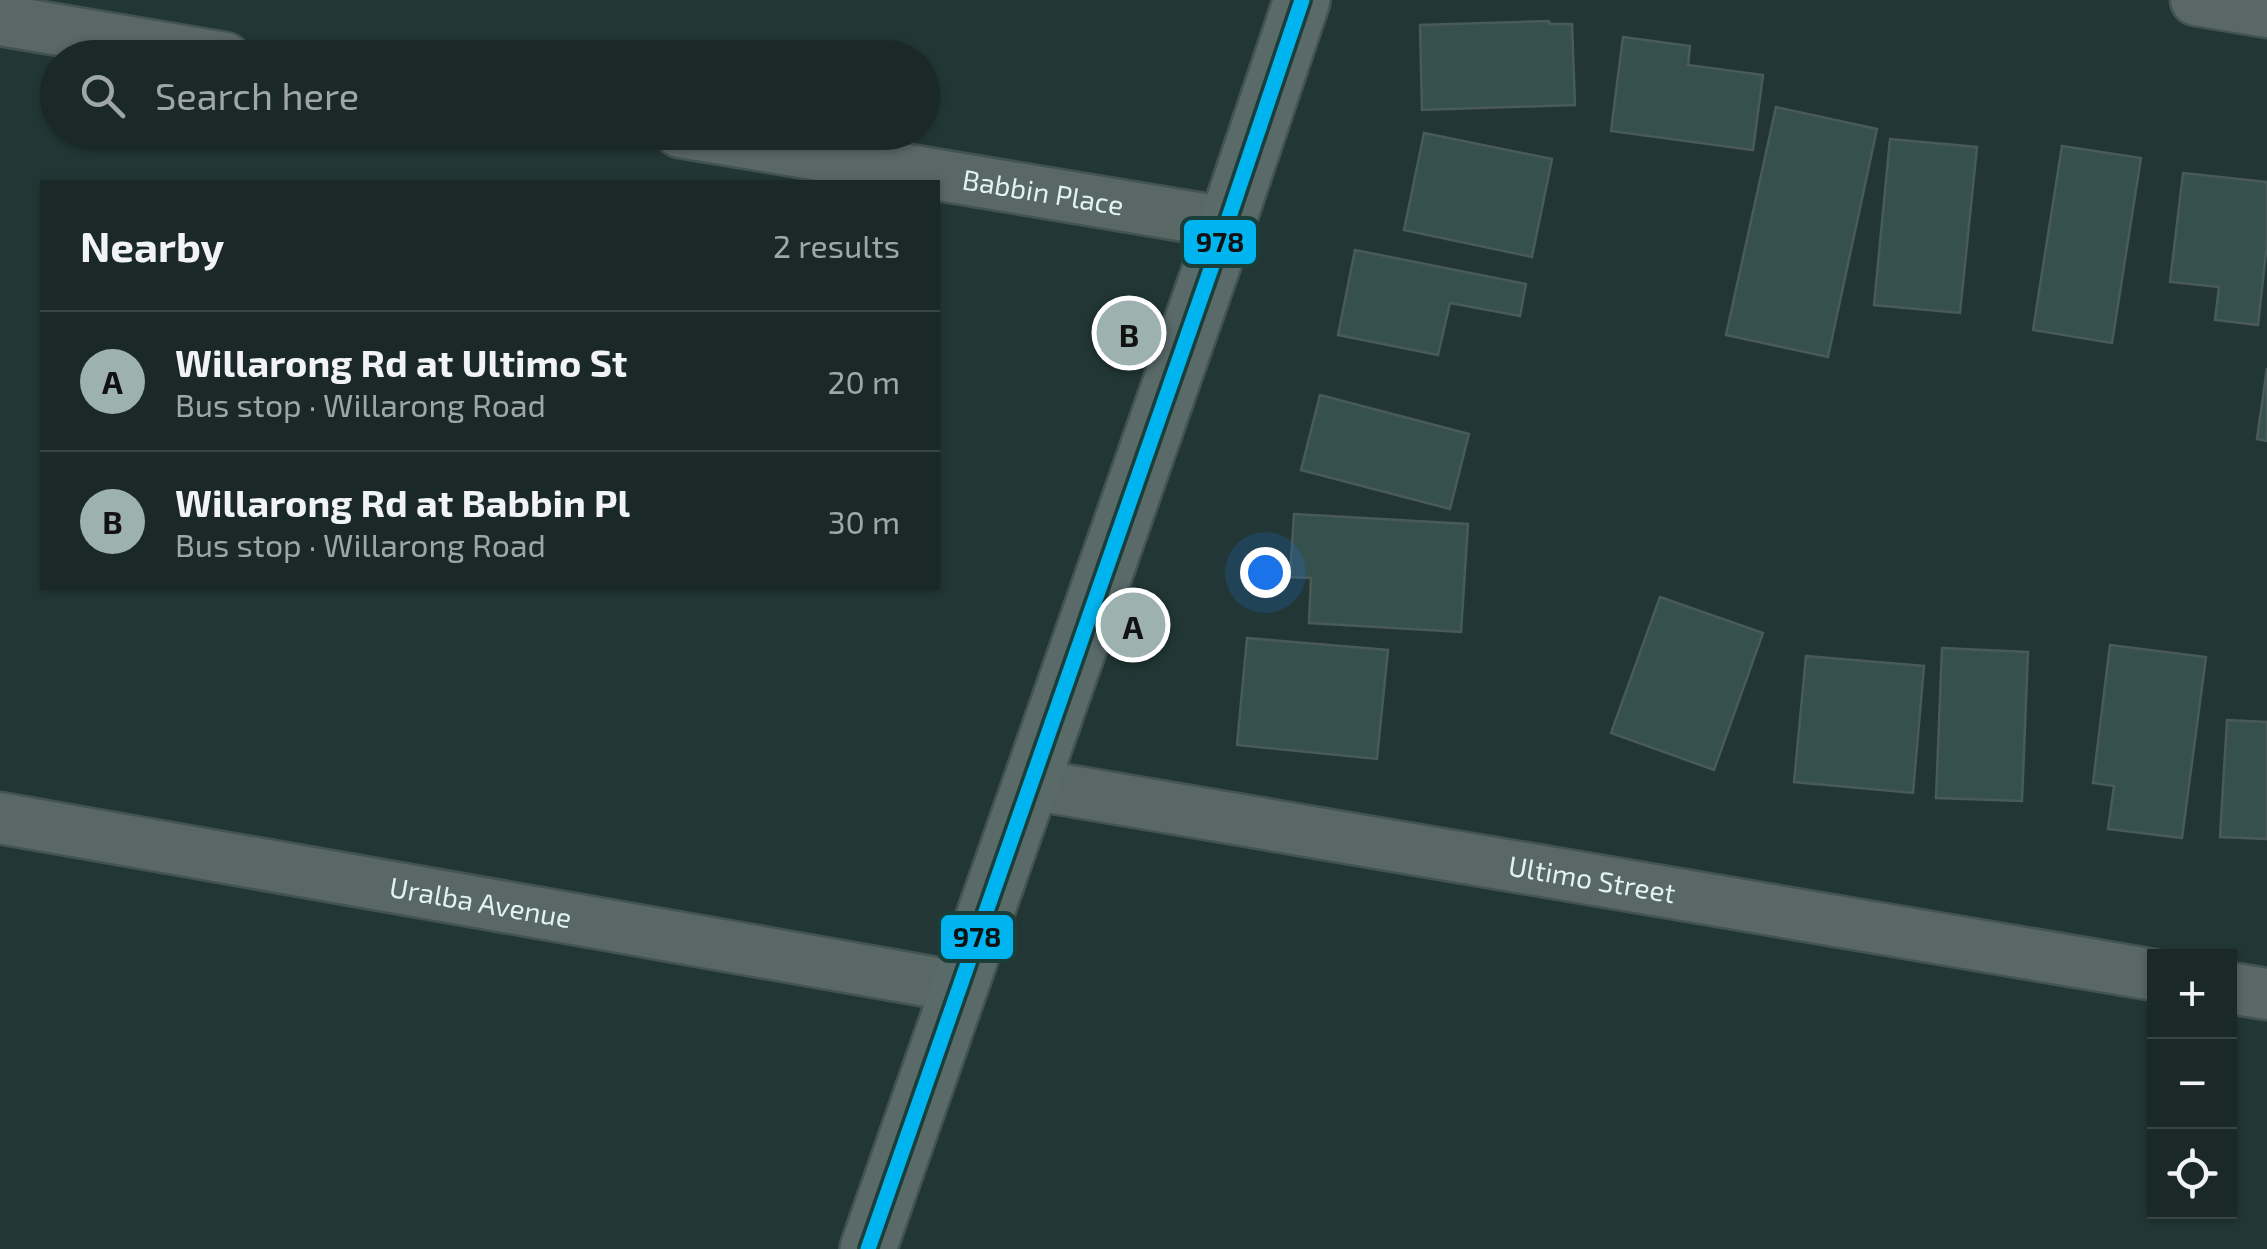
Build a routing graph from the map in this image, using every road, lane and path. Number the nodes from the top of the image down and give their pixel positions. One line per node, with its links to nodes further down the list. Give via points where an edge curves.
1 (1302, 0): 7 (street)
2 (2196, 0): 3 (street)
3 (2267, 12)
4 (0, 20): 5 (street)
5 (118, 40)
6 (788, 150): 7 (street, Babbin Place)
7 (1227, 223): 8 (street)
8 (1030, 784): 10 (street, Ultimo Street); 11 (street)
9 (0, 818): 11 (street, Uralba Avenue)
10 (2147, 974)
11 (960, 987): 14 (street)
12 (2237, 989): 13 (street)
13 (2267, 994)
14 (868, 1249)

